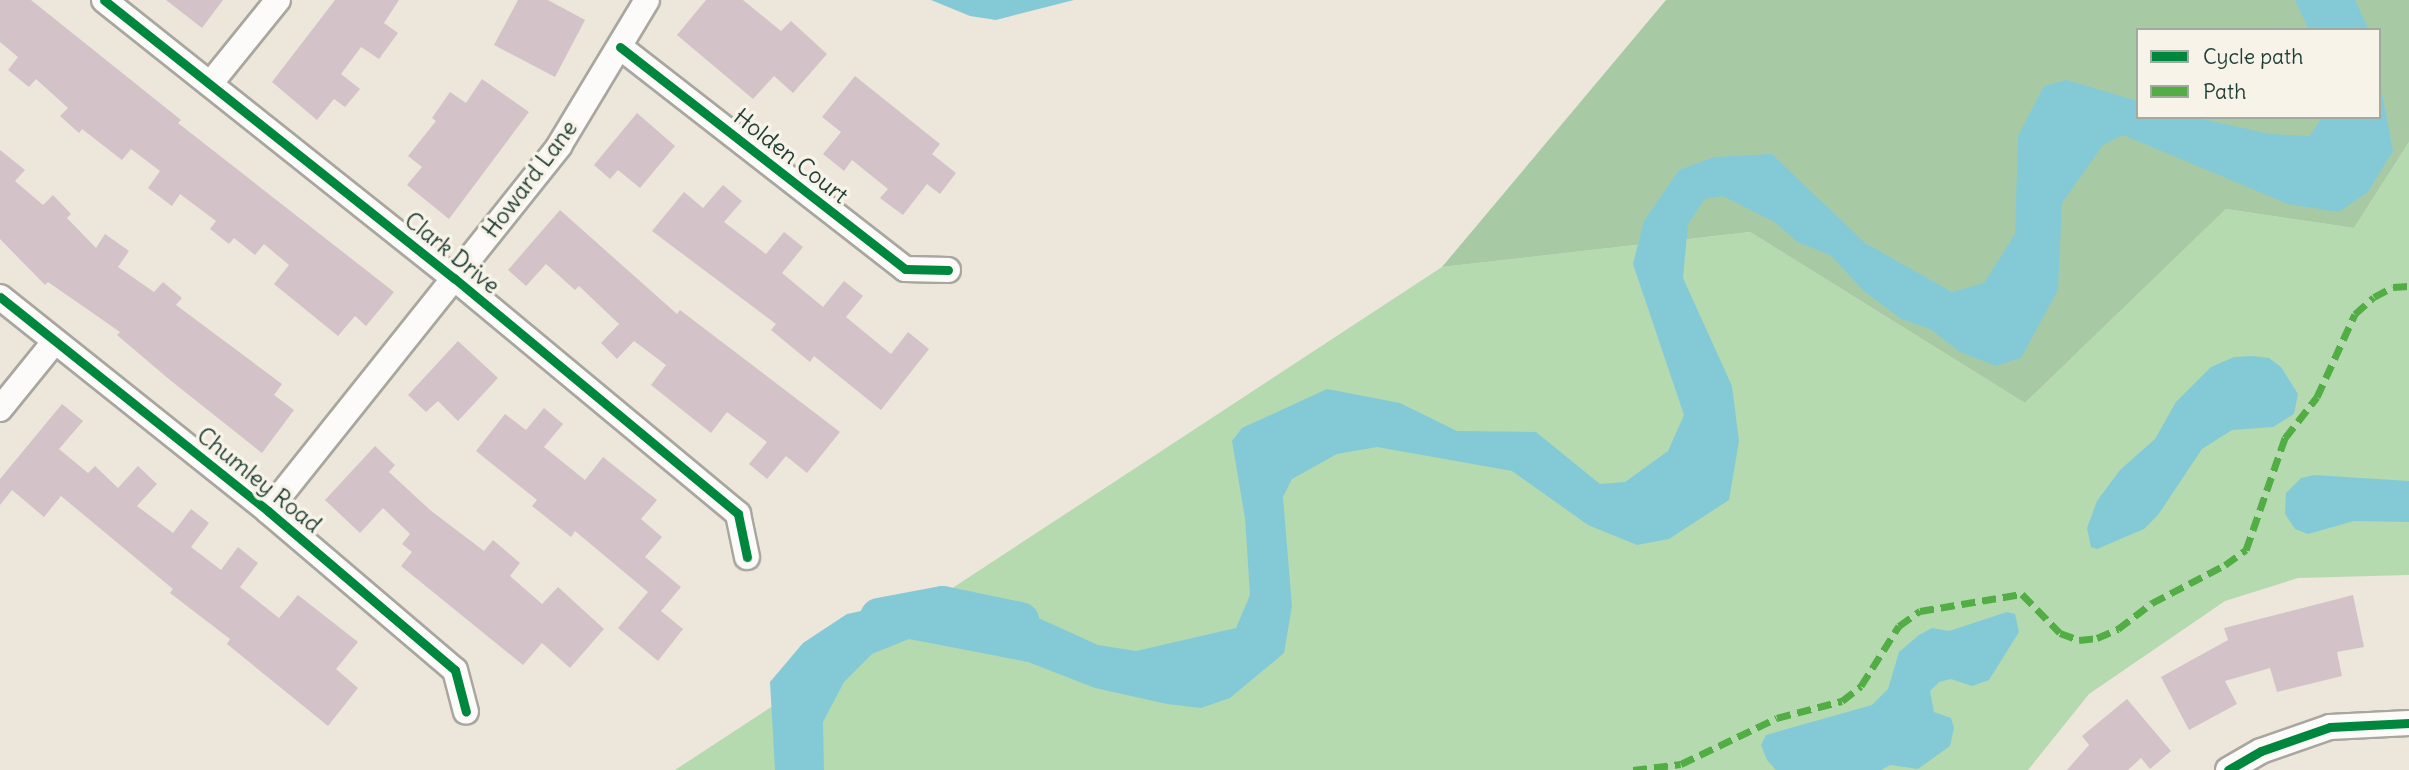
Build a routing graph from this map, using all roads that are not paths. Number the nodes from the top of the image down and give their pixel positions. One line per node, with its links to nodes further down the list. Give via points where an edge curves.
1 (104, 0): 5 (street, Clark Drive)
2 (278, 0): 5 (street)
3 (647, 0): 4 (street, Howard Lane)
4 (620, 47): 6 (street, Holden Court, via 905,269); 7 (street, Howard Lane, via 559,146)
5 (210, 84): 7 (street, Clark Drive)
6 (948, 270)
7 (454, 278): 11 (street, Howard Lane); 12 (street, Clark Drive, via 738,514)
8 (0, 297): 9 (street, Chumley Road)
9 (55, 341): 10 (street); 11 (street, Chumley Road)
10 (0, 410)
11 (268, 511): 13 (street, Chumley Road, via 456,670)
12 (747, 557)
13 (466, 712)
14 (2409, 723): 15 (street, via 2330,727 2261,751)
15 (2228, 770)

